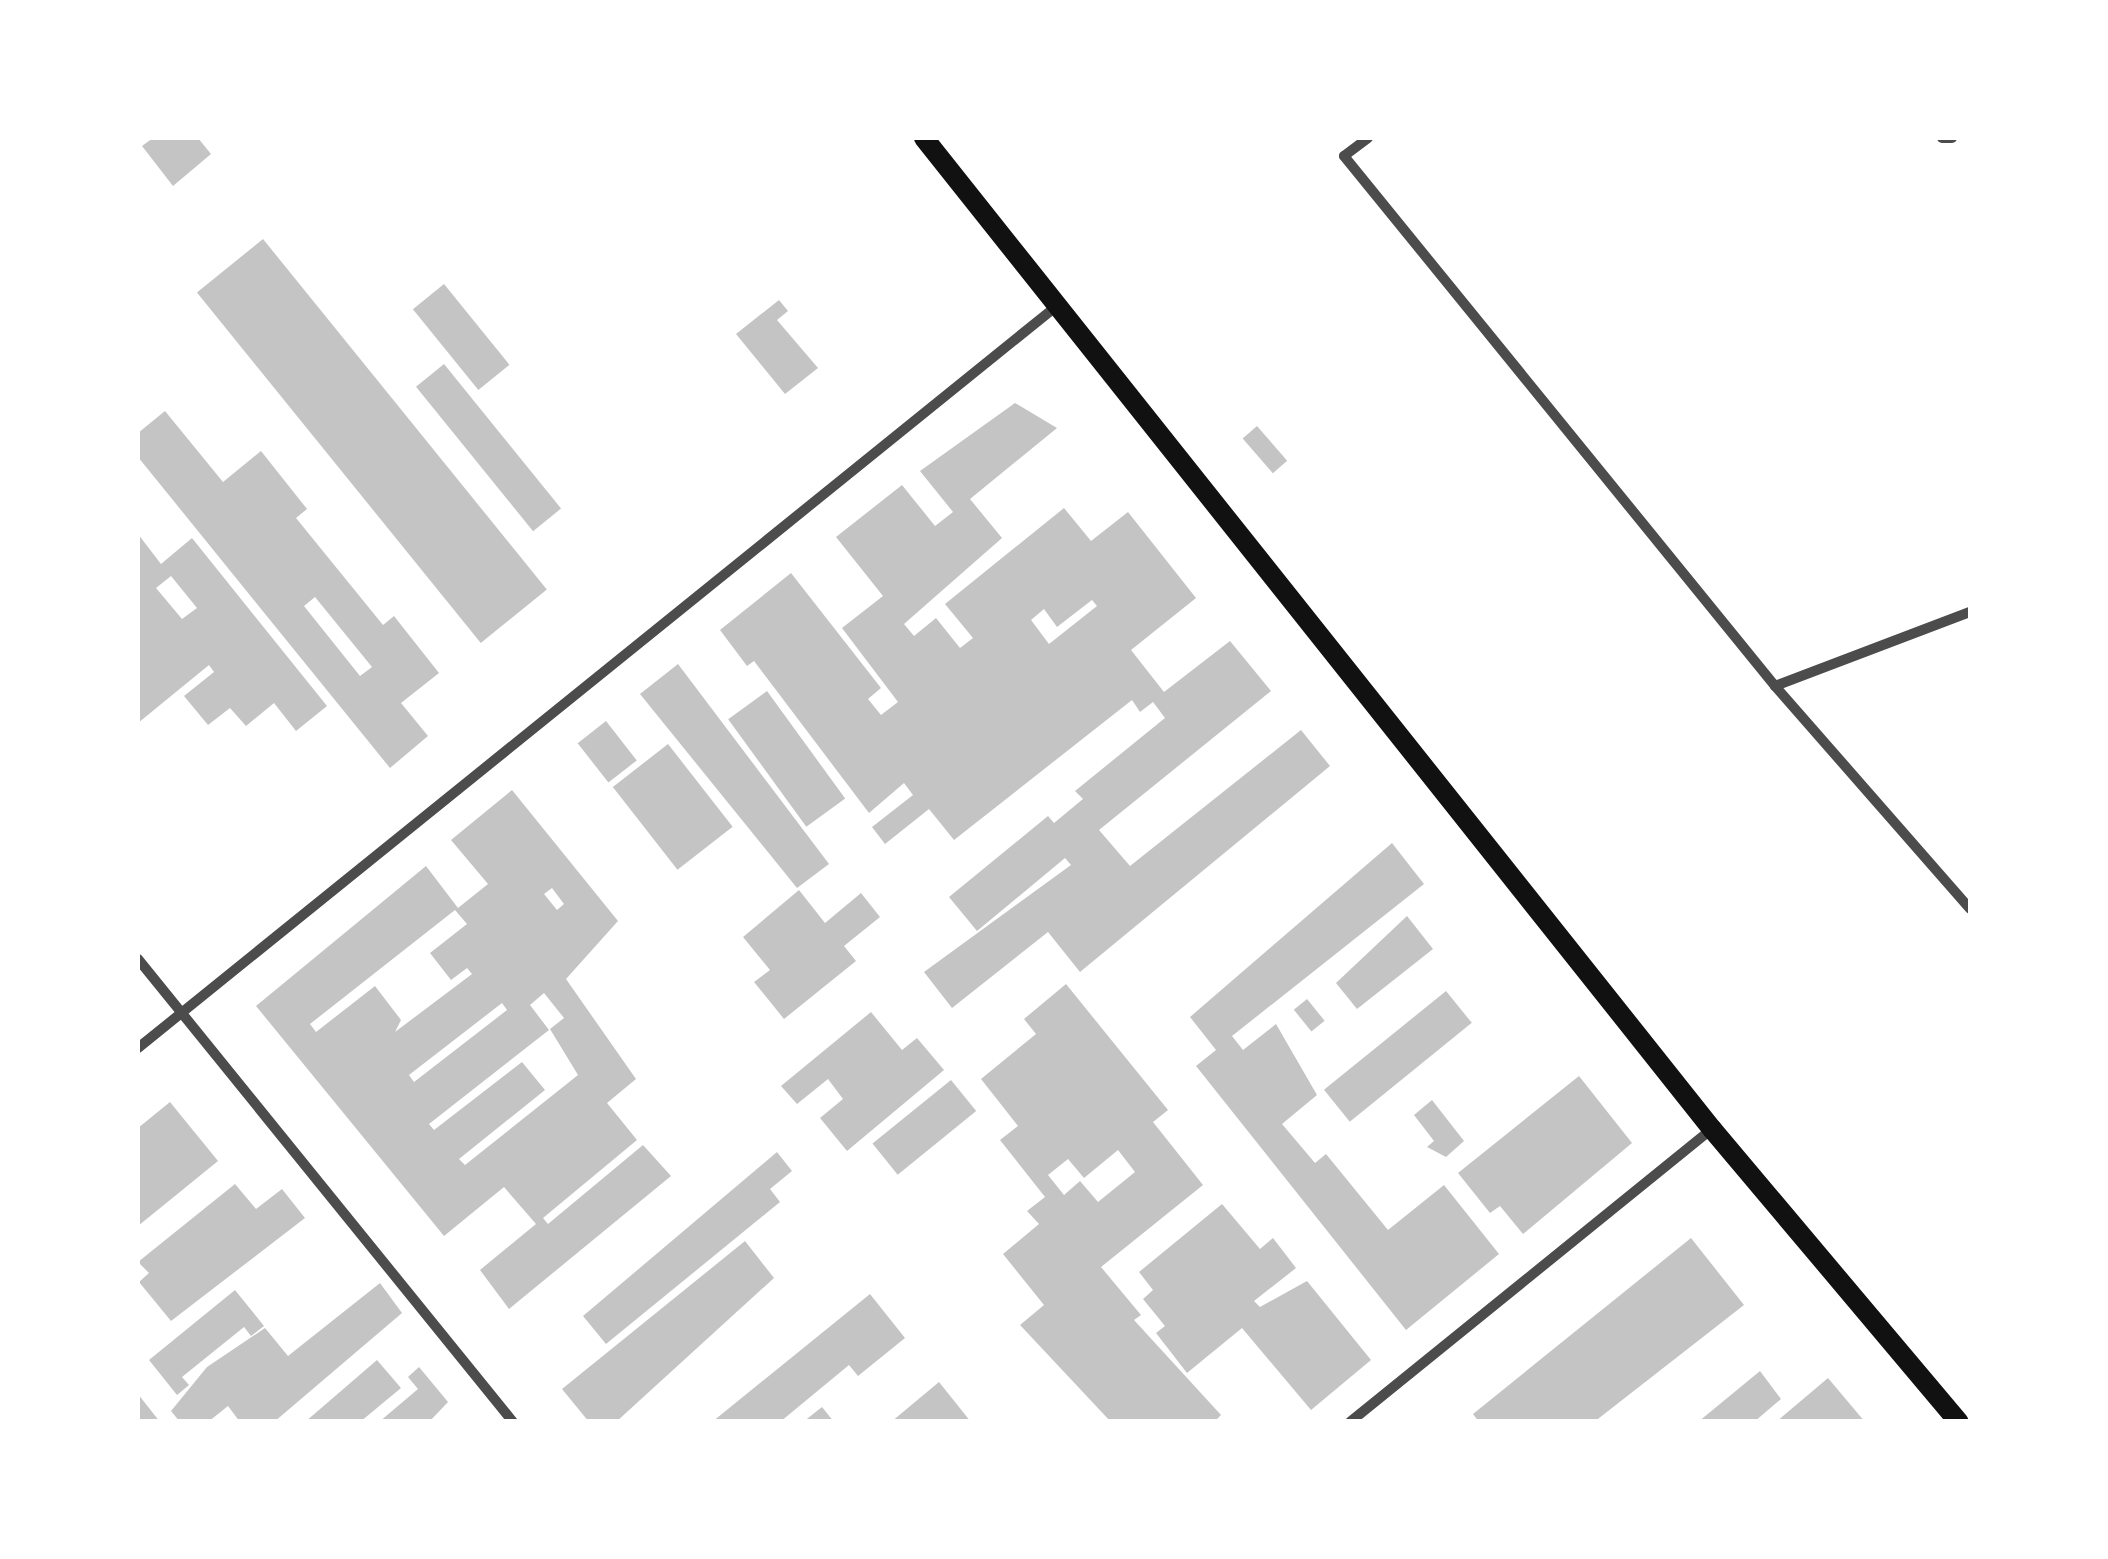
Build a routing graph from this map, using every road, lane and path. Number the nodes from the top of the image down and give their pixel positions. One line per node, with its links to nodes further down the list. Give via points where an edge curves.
1 (924, 138): 5 (main road)
2 (1368, 138): 7 (street, via 1344,156)
3 (1942, 138): 4 (street)
4 (1952, 138)
5 (1054, 308): 10 (street); 12 (main road)
6 (1970, 612): 7 (street)
7 (1775, 686): 8 (street)
8 (1970, 909)
9 (138, 959): 10 (street)
10 (180, 1012): 11 (street); 13 (street)
11 (138, 1048)
12 (1712, 1129): 14 (street); 15 (main road)
13 (513, 1422)
14 (1350, 1422)
15 (1959, 1422)

